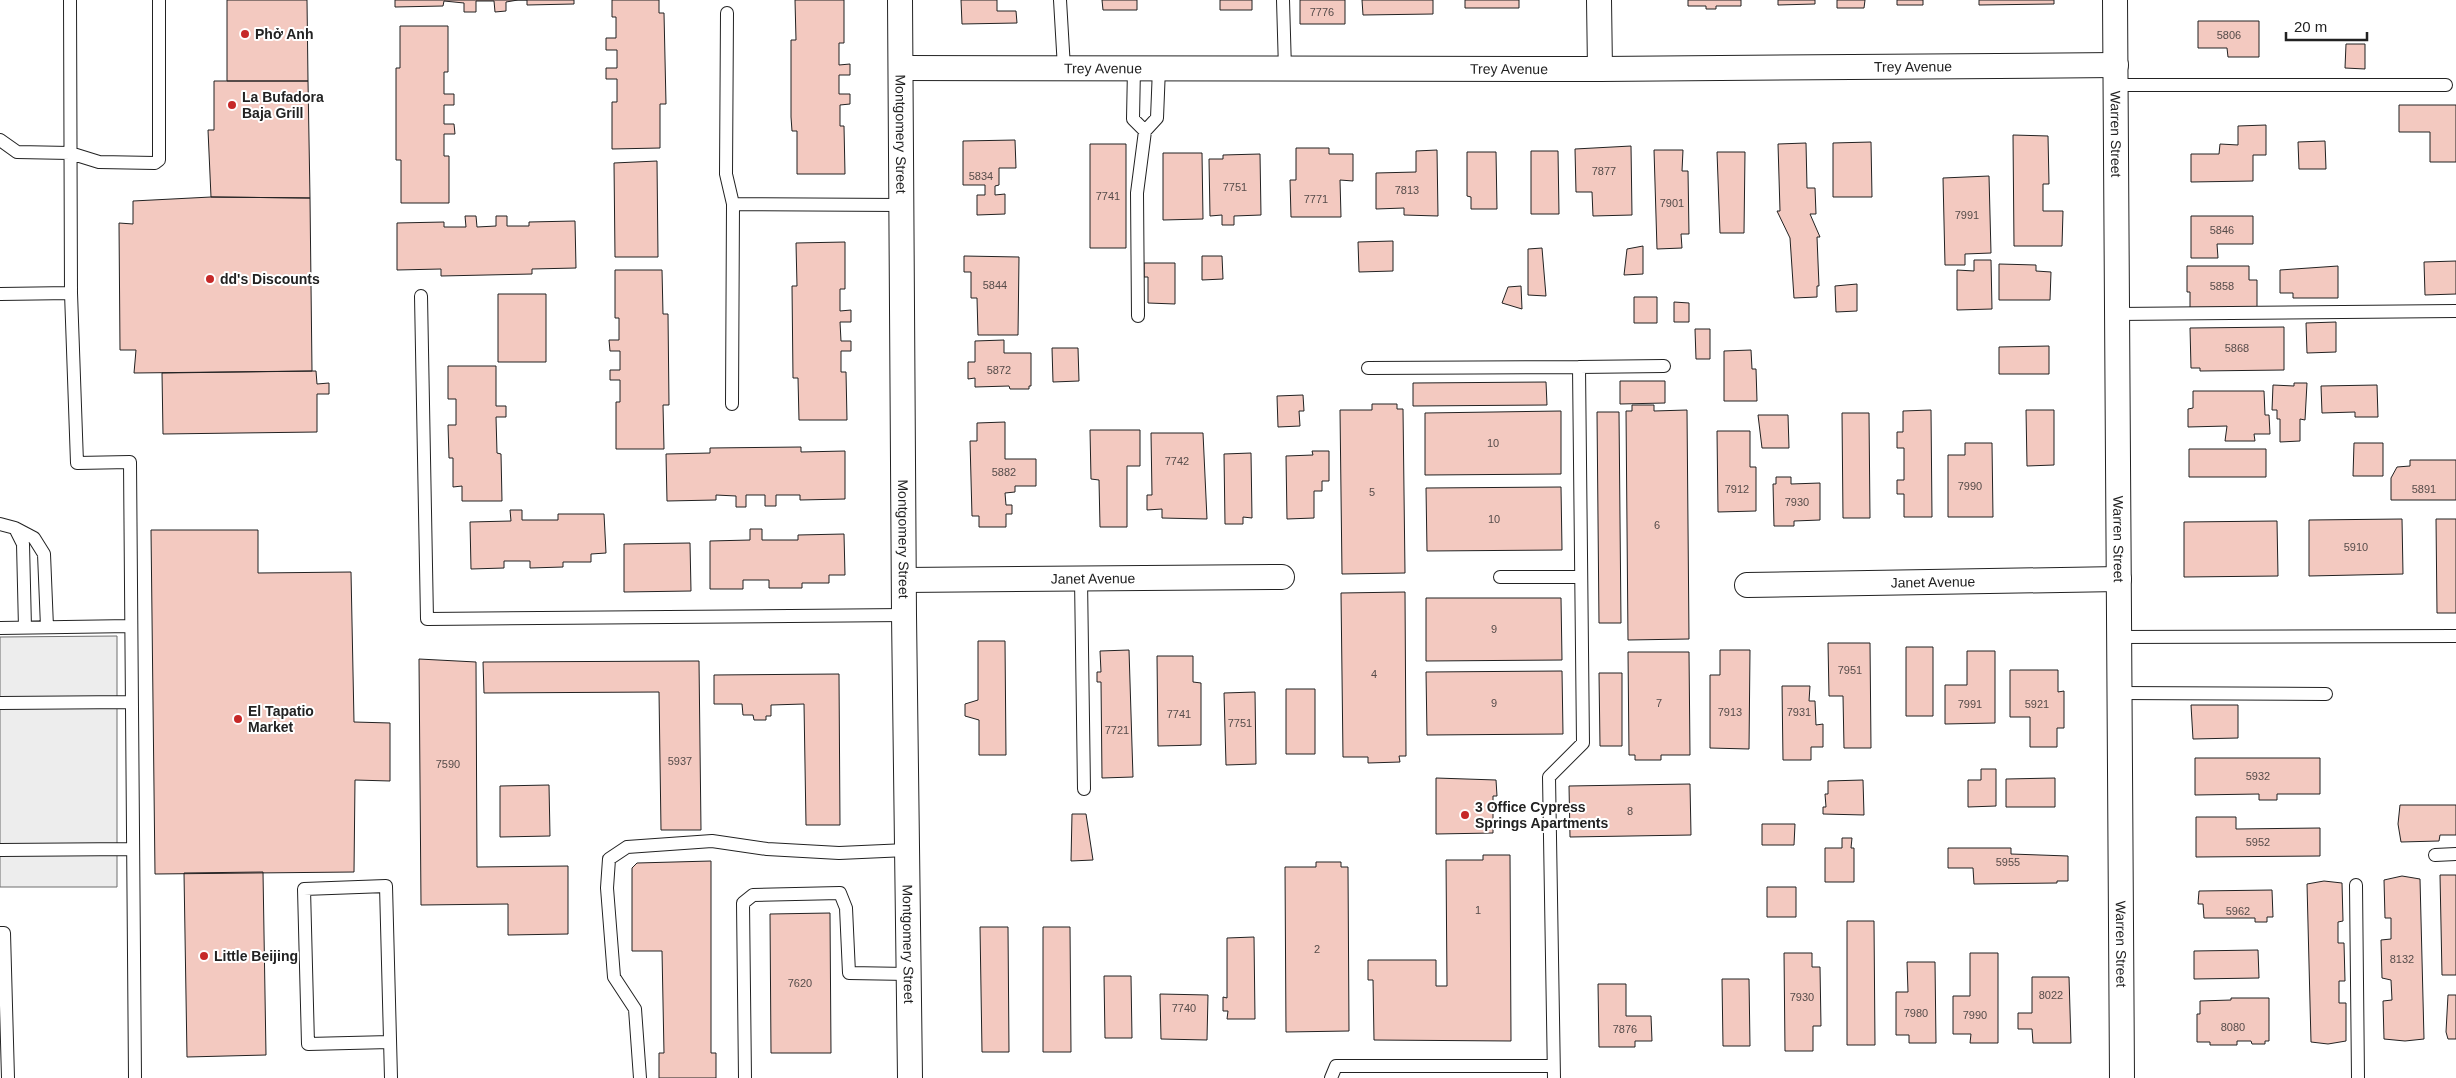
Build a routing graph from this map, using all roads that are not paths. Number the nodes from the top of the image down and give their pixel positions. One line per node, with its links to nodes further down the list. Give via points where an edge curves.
1 (70, 0): 19 (lane)
2 (159, 0): 19 (lane, via 159,160 155,163 99,162)
3 (900, 0): 9 (street, Montgomery Street)
4 (1060, 0): 10 (lane)
5 (1283, 0): 13 (lane)
6 (1599, 0): 14 (street)
7 (2115, 0): 15 (street, Warren Street)
8 (727, 12): 20 (lane, via 726,174)
9 (901, 68): 10 (street, Trey Avenue); 21 (street, Montgomery Street)
10 (1064, 68): 11 (street, Trey Avenue)
11 (1134, 68): 12 (street, Trey Avenue); 17 (lane, via 1133,119)
12 (1159, 68): 13 (street, Trey Avenue); 17 (lane, via 1157,118)
13 (1285, 69): 14 (street, Trey Avenue)
14 (1600, 69): 15 (street, Trey Avenue)
15 (2116, 75): 16 (lane); 26 (street, Warren Street)
16 (2446, 85)
17 (1145, 131): 27 (lane, via 1137,194)
18 (0, 140): 19 (lane, via 17,152)
19 (70, 153): 23 (lane)
20 (733, 204): 21 (lane); 31 (lane)
21 (901, 205): 39 (street, Montgomery Street)
22 (0, 294): 23 (lane)
23 (71, 294): 42 (lane, via 77,462 130,462)
24 (421, 296): 41 (lane, via 427,619)
25 (2456, 311): 26 (lane)
26 (2117, 314): 38 (street, Warren Street)
27 (1138, 316)
28 (1664, 366): 29 (lane)
29 (1579, 367): 30 (lane); 36 (lane)
30 (1368, 368)
31 (732, 404)
32 (0, 524): 33 (lane)
33 (15, 528): 43 (lane, via 34,538 44,554); 45 (lane, via 23,544)
34 (1282, 577): 37 (street, Janet Avenue)
35 (1500, 577): 36 (lane)
36 (1581, 577): 65 (lane, via 1583,743 1549,777)
37 (1081, 579): 39 (street, Janet Avenue); 52 (lane)
38 (2119, 579): 40 (street, Janet Avenue); 46 (street, Warren Street)
39 (904, 580): 41 (street, Montgomery Street)
40 (1747, 584)
41 (904, 615): 55 (street, Montgomery Street)
42 (131, 626): 43 (lane); 50 (lane)
43 (47, 627): 45 (lane)
44 (0, 628): 45 (lane)
45 (25, 628)
46 (2119, 636): 47 (lane); 48 (street, Warren Street)
47 (2456, 636)
48 (2119, 693): 49 (lane); 73 (street, Warren Street)
49 (2326, 694)
50 (132, 702): 51 (lane); 53 (lane)
51 (0, 703)
52 (1084, 789)
53 (133, 849): 54 (lane); 67 (lane)
54 (0, 850)
55 (907, 850): 60 (street, Montgomery Street); 69 (lane, via 839,853 767,849 712,841 627,847 609,858 606,888 614,977 635,1009)
56 (2456, 854): 57 (lane)
57 (2435, 855)
58 (2356, 885): 74 (lane)
59 (0, 933): 62 (lane, via 4,932)
60 (908, 974): 70 (lane, via 850,973 846,908 840,893 753,895 743,904); 71 (street, Montgomery Street)
61 (0, 976): 62 (lane)
62 (6, 998): 63 (lane)
63 (3, 1034): 66 (lane)
64 (390, 1042): 64 (lane, via 386,886 304,889 308,1044); 68 (lane)
65 (1554, 1072): 72 (lane, via 1336,1066)
66 (8, 1078)
67 (135, 1078)
68 (391, 1078)
69 (640, 1078)
70 (745, 1078)
71 (910, 1078)
72 (1331, 1078)
73 (2122, 1078)
74 (2358, 1078)

